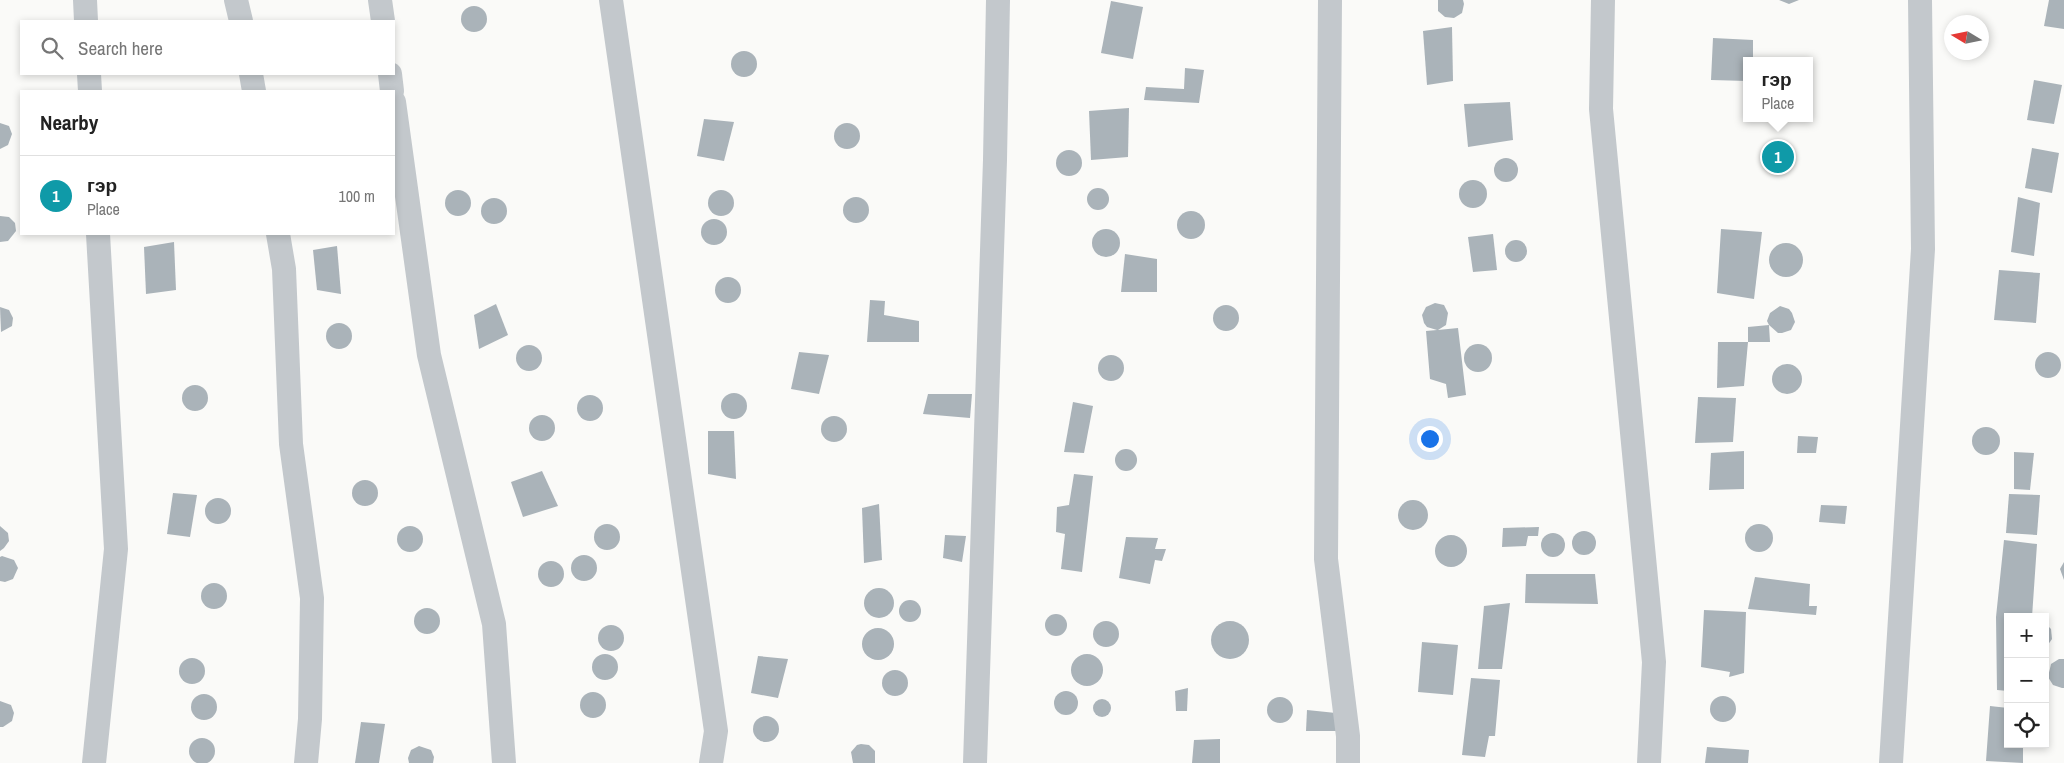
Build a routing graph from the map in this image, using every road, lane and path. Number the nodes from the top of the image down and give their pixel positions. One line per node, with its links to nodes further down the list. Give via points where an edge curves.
1 (85, 0): 9 (street)
2 (236, 0): 10 (street)
3 (380, 0): 11 (street)
4 (611, 0): 24 (street, via 716,731)
5 (998, 0): 25 (street)
6 (1330, 0): 26 (street, via 1326,559 1348,736)
7 (1603, 0): 27 (street, via 1601,109 1654,662)
8 (1920, 0): 28 (street, via 1923,249)
9 (86, 20)
10 (241, 20)
11 (383, 20)
12 (89, 75): 15 (street)
13 (251, 75): 16 (street)
14 (390, 75): 17 (street)
15 (90, 90)
16 (254, 90)
17 (392, 90)
18 (395, 109): 23 (street, via 429,355 494,624)
19 (98, 235): 21 (street, via 116,549)
20 (278, 235): 22 (street, via 284,268 291,444 312,598)
21 (94, 763)
22 (306, 763)
23 (504, 763)
24 (710, 763)
25 (975, 763)
26 (1348, 763)
27 (1648, 763)
28 (1891, 763)

